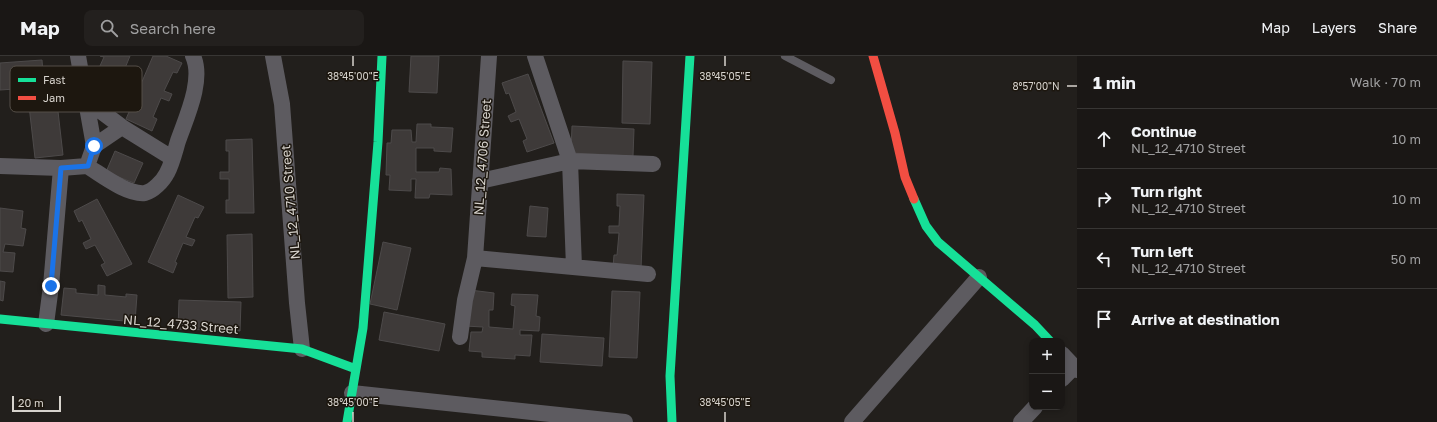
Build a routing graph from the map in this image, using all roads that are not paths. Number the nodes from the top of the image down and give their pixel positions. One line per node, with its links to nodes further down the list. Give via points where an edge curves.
1 (78, 56): 10 (street)
2 (193, 56): 16 (street, via 197,72 196,83)
3 (273, 56): 31 (street, NL_12_4710 Street, via 282,104)
4 (382, 56): 34 (street, via 378,142 363,320)
5 (489, 56): 22 (street, NL_12_4706 Street)
6 (537, 56): 17 (street)
7 (690, 56): 40 (street, via 670,376)
8 (785, 56): 11 (lane)
9 (874, 56): 26 (street, via 905,178 926,226 938,242)
10 (80, 66)
11 (831, 80)
12 (88, 112): 15 (street)
13 (102, 112): 14 (street)
14 (122, 127): 15 (street); 16 (street)
15 (94, 146): 20 (street)
16 (172, 158): 20 (street, via 167,173 157,186 146,193 136,193 123,187)
17 (570, 161): 18 (street); 22 (street); 24 (street)
18 (653, 164)
19 (0, 166): 21 (street)
20 (88, 166): 21 (street)
21 (61, 168): 28 (street)
22 (480, 181): 23 (street, NL_12_4706 Street)
23 (475, 258): 24 (street); 29 (street, NL_12_4706 Street)
24 (574, 267): 25 (street)
25 (648, 274)
26 (979, 278): 30 (street); 41 (street)
27 (0, 319): 28 (street, NL_12_4733 Street)
28 (46, 324): 31 (street, NL_12_4733 Street)
29 (460, 337)
30 (1047, 338)
31 (302, 349): 34 (street, NL_12_4733 Street)
32 (1065, 357): 33 (street)
33 (1076, 368): 35 (street)
34 (356, 369): 36 (street)
35 (1065, 377)
36 (352, 393): 38 (street); 39 (street)
37 (1032, 410): 42 (street)
38 (347, 422)
39 (625, 422)
40 (672, 422)
41 (852, 422)
42 (1021, 422)

